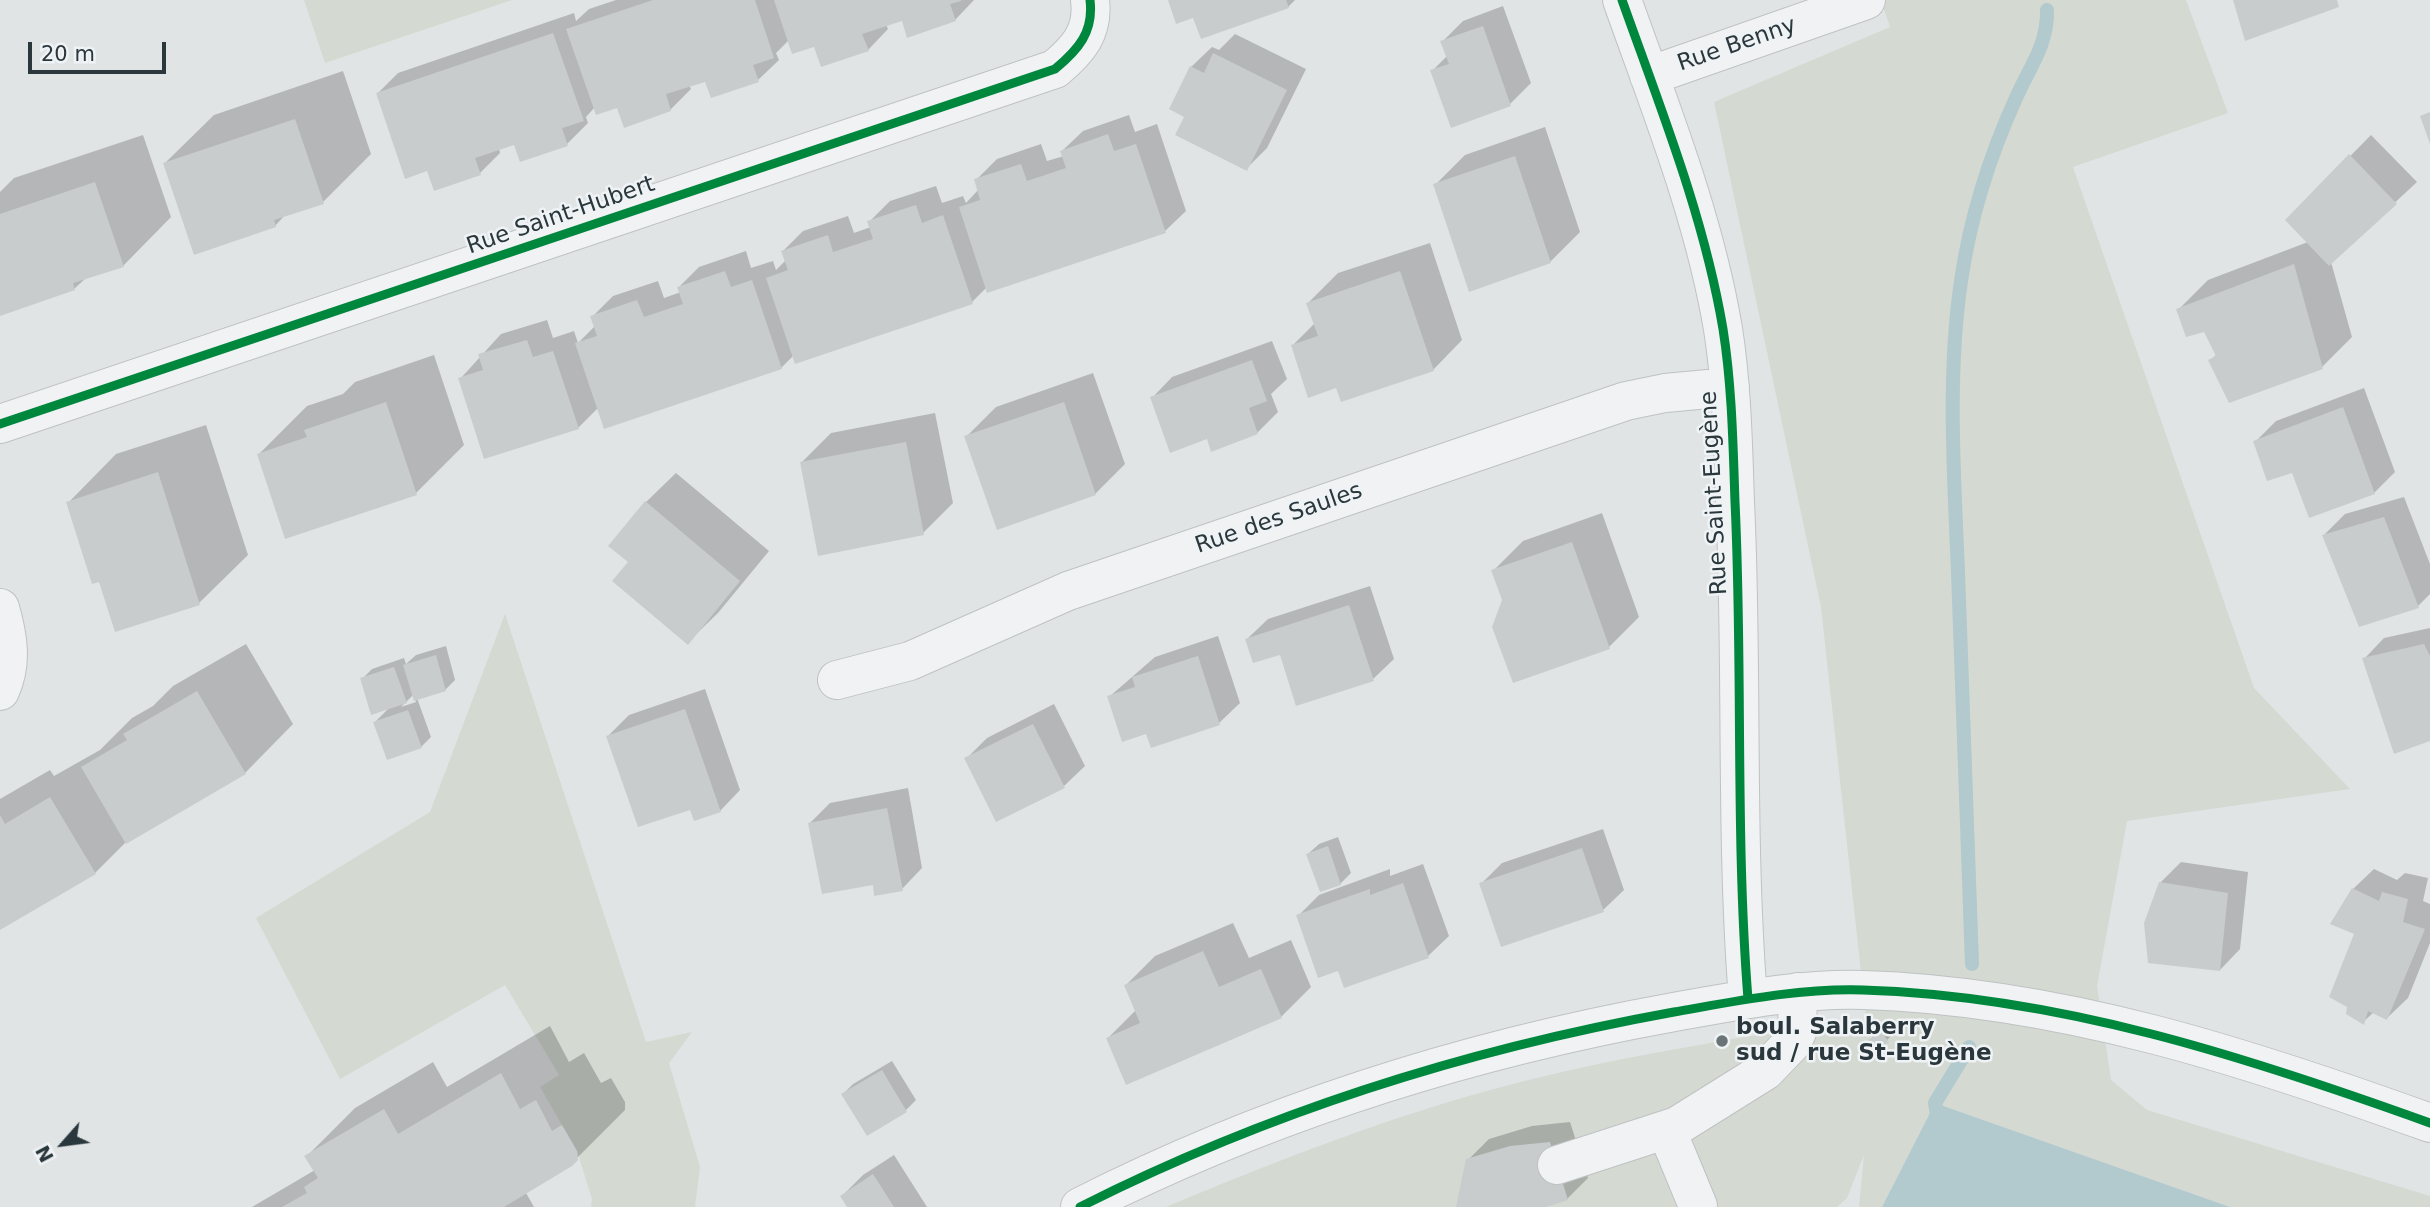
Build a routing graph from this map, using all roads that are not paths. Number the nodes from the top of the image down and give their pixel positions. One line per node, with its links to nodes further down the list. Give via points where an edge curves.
1 (1090, 0): 6 (street, Rue Saint-Hubert, via 1083,43 1055,69)
2 (1622, 0): 4 (street, Rue Saint-Eugène)
3 (1866, 0): 4 (street, Rue Benny)
4 (1649, 76): 5 (street, Rue Saint-Eugène, via 1713,279)
5 (1730, 387): 8 (street, Rue des Saules, via 1626,401 1068,591 910,662); 11 (street, Rue Saint-Eugène)
6 (0, 424)
7 (0, 608): 9 (street, via 9,657)
8 (837, 680)
9 (0, 691)
10 (1798, 992): 11 (street); 12 (street, via 1894,992 2054,1010 2276,1069); 13 (street, via 1797,1032 1779,1060 1720,1102)
11 (1748, 999): 16 (street, via 1549,1038 1393,1082 1209,1148)
12 (2430, 1123)
13 (1667, 1131): 14 (street); 15 (street)
14 (1557, 1165)
15 (1698, 1206)
16 (1080, 1207)

